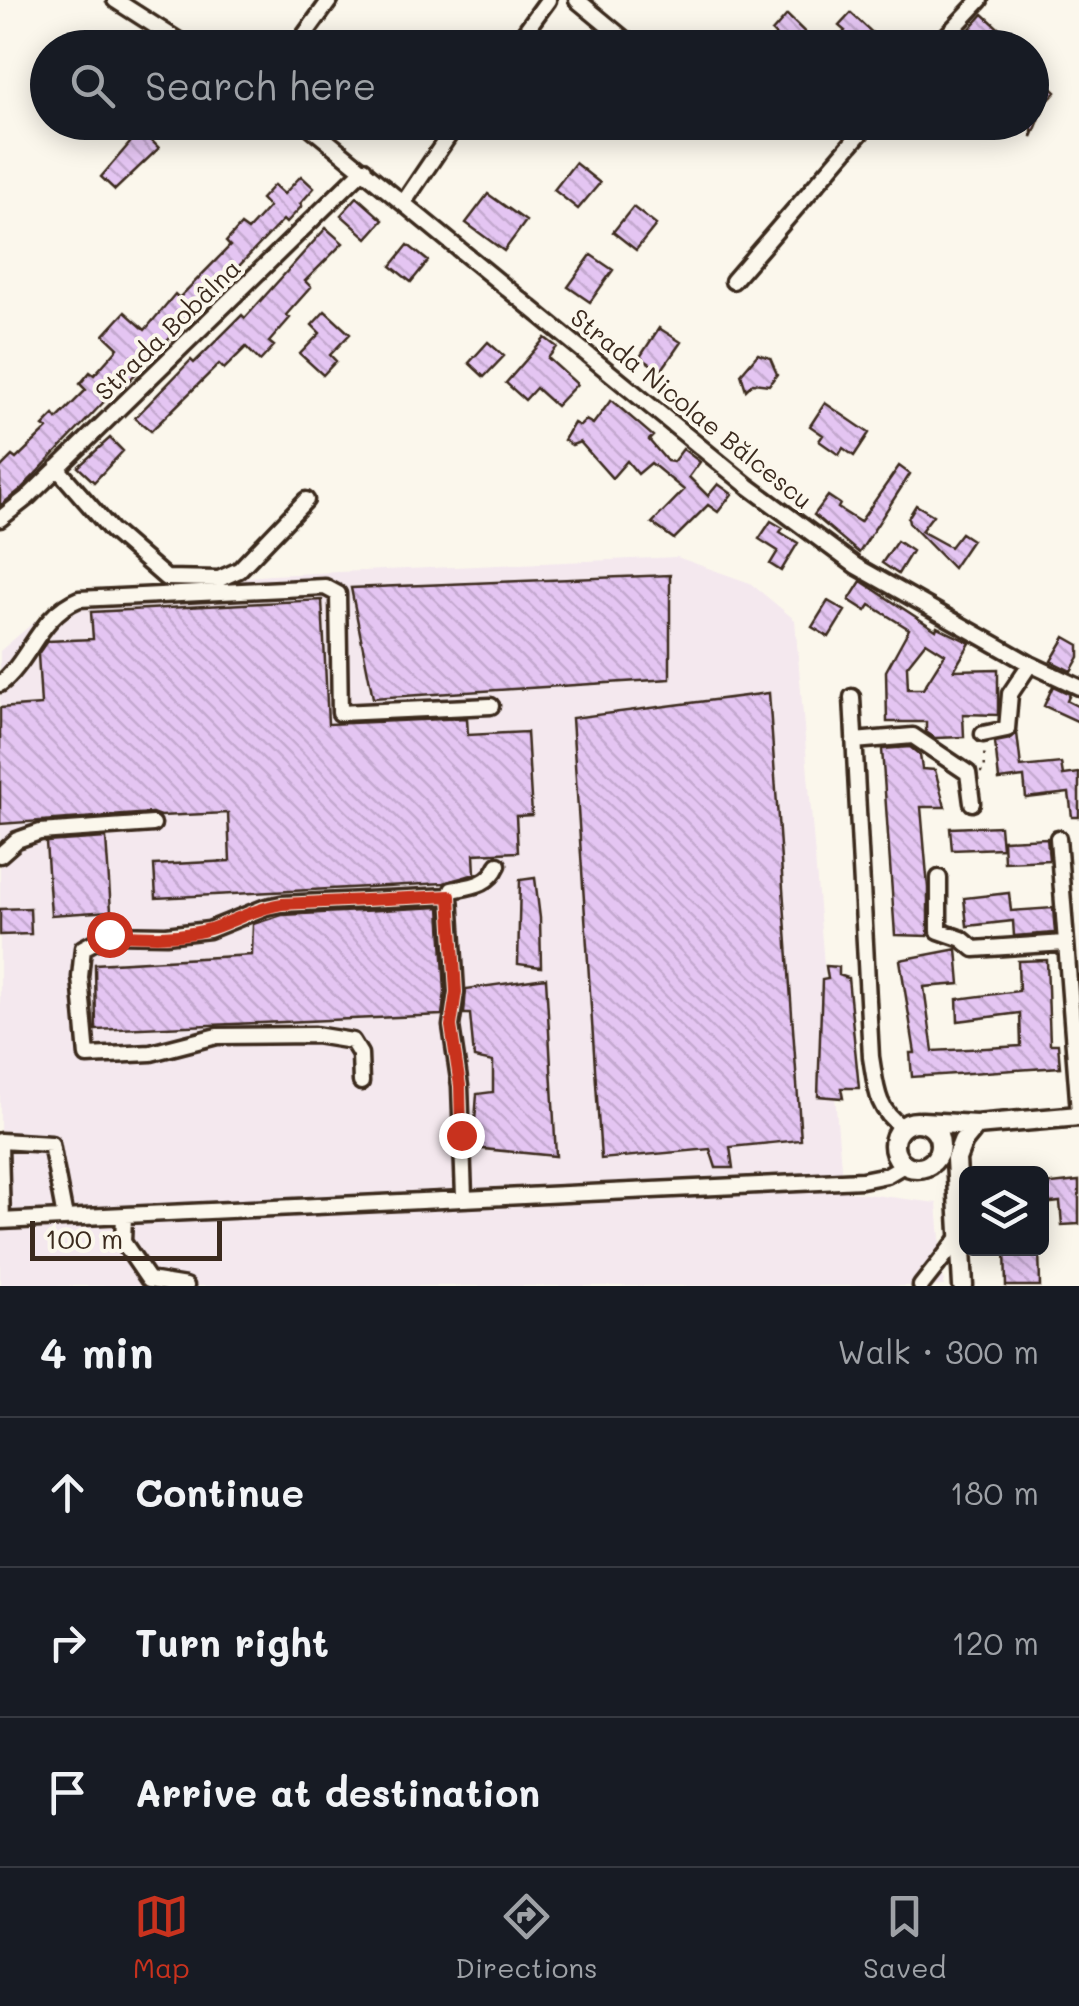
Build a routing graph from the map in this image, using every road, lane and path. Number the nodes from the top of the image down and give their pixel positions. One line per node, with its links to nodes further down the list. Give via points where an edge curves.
1 (115, 0): 6 (street)
2 (330, 0): 7 (street)
3 (548, 0): 8 (street)
4 (577, 0): 9 (street)
5 (980, 0): 10 (street)
6 (162, 30)
7 (308, 30)
8 (527, 30)
9 (613, 30)
10 (952, 30)
11 (326, 140): 14 (street, Strada Nicolae Bălcescu)
12 (446, 140): 15 (street)
13 (854, 140): 16 (street)
14 (364, 170): 15 (street, Strada Nicolae Bălcescu); 17 (street, Strada Bobâlna)
15 (404, 202): 20 (street, Strada Nicolae Bălcescu, via 748,486 856,566)
16 (733, 281)
17 (57, 468): 18 (street, via 111,530 166,578 220,579 238,570); 19 (street, Strada Bobâlna)
18 (306, 500)
19 (0, 519)
20 (1030, 664): 22 (street, Strada Nicolae Bălcescu); 25 (street, via 1010,694 1007,728)
21 (0, 684): 24 (street, via 39,631 79,599 325,588 338,594 340,713)
22 (1079, 688)
23 (852, 697): 26 (street)
24 (491, 706)
25 (983, 734): 27 (path, via 986,772)
26 (854, 741): 27 (street, via 913,736); 40 (street, via 871,1057 878,1101)
27 (968, 773): 28 (street)
28 (972, 802)
29 (153, 824): 31 (street, via 40,832)
30 (1058, 838): 35 (street)
31 (0, 855)
32 (498, 865): 34 (street, via 481,885)
33 (939, 878): 35 (street, via 943,934 974,949)
34 (450, 896): 36 (street, via 282,904 209,930 109,934 83,948 87,1056 151,1053 217,1036 315,1035 352,1041 360,1054); 45 (street, via 456,992 451,1026)
35 (1065, 943): 37 (street)
36 (360, 1082)
37 (1079, 1114): 39 (main road)
38 (922, 1122): 39 (main road); 40 (main road); 42 (main road, via 938,1136)
39 (976, 1125): 42 (main road); 44 (main road, via 957,1152)
40 (902, 1127): 43 (main road, via 893,1146)
41 (0, 1144): 48 (street, via 51,1144); 49 (street)
42 (936, 1157): 43 (main road, via 916,1168); 44 (main road)
43 (904, 1165): 45 (street, via 862,1180)
44 (957, 1178): 46 (main road)
45 (464, 1198): 47 (street)
46 (959, 1201)
47 (124, 1216): 48 (street); 52 (street, via 123,1242 148,1280)
48 (65, 1218): 49 (street)
49 (1, 1221)
50 (959, 1239): 53 (street)
51 (963, 1256): 54 (main road)
52 (186, 1286)
53 (921, 1286)
54 (964, 1286)

